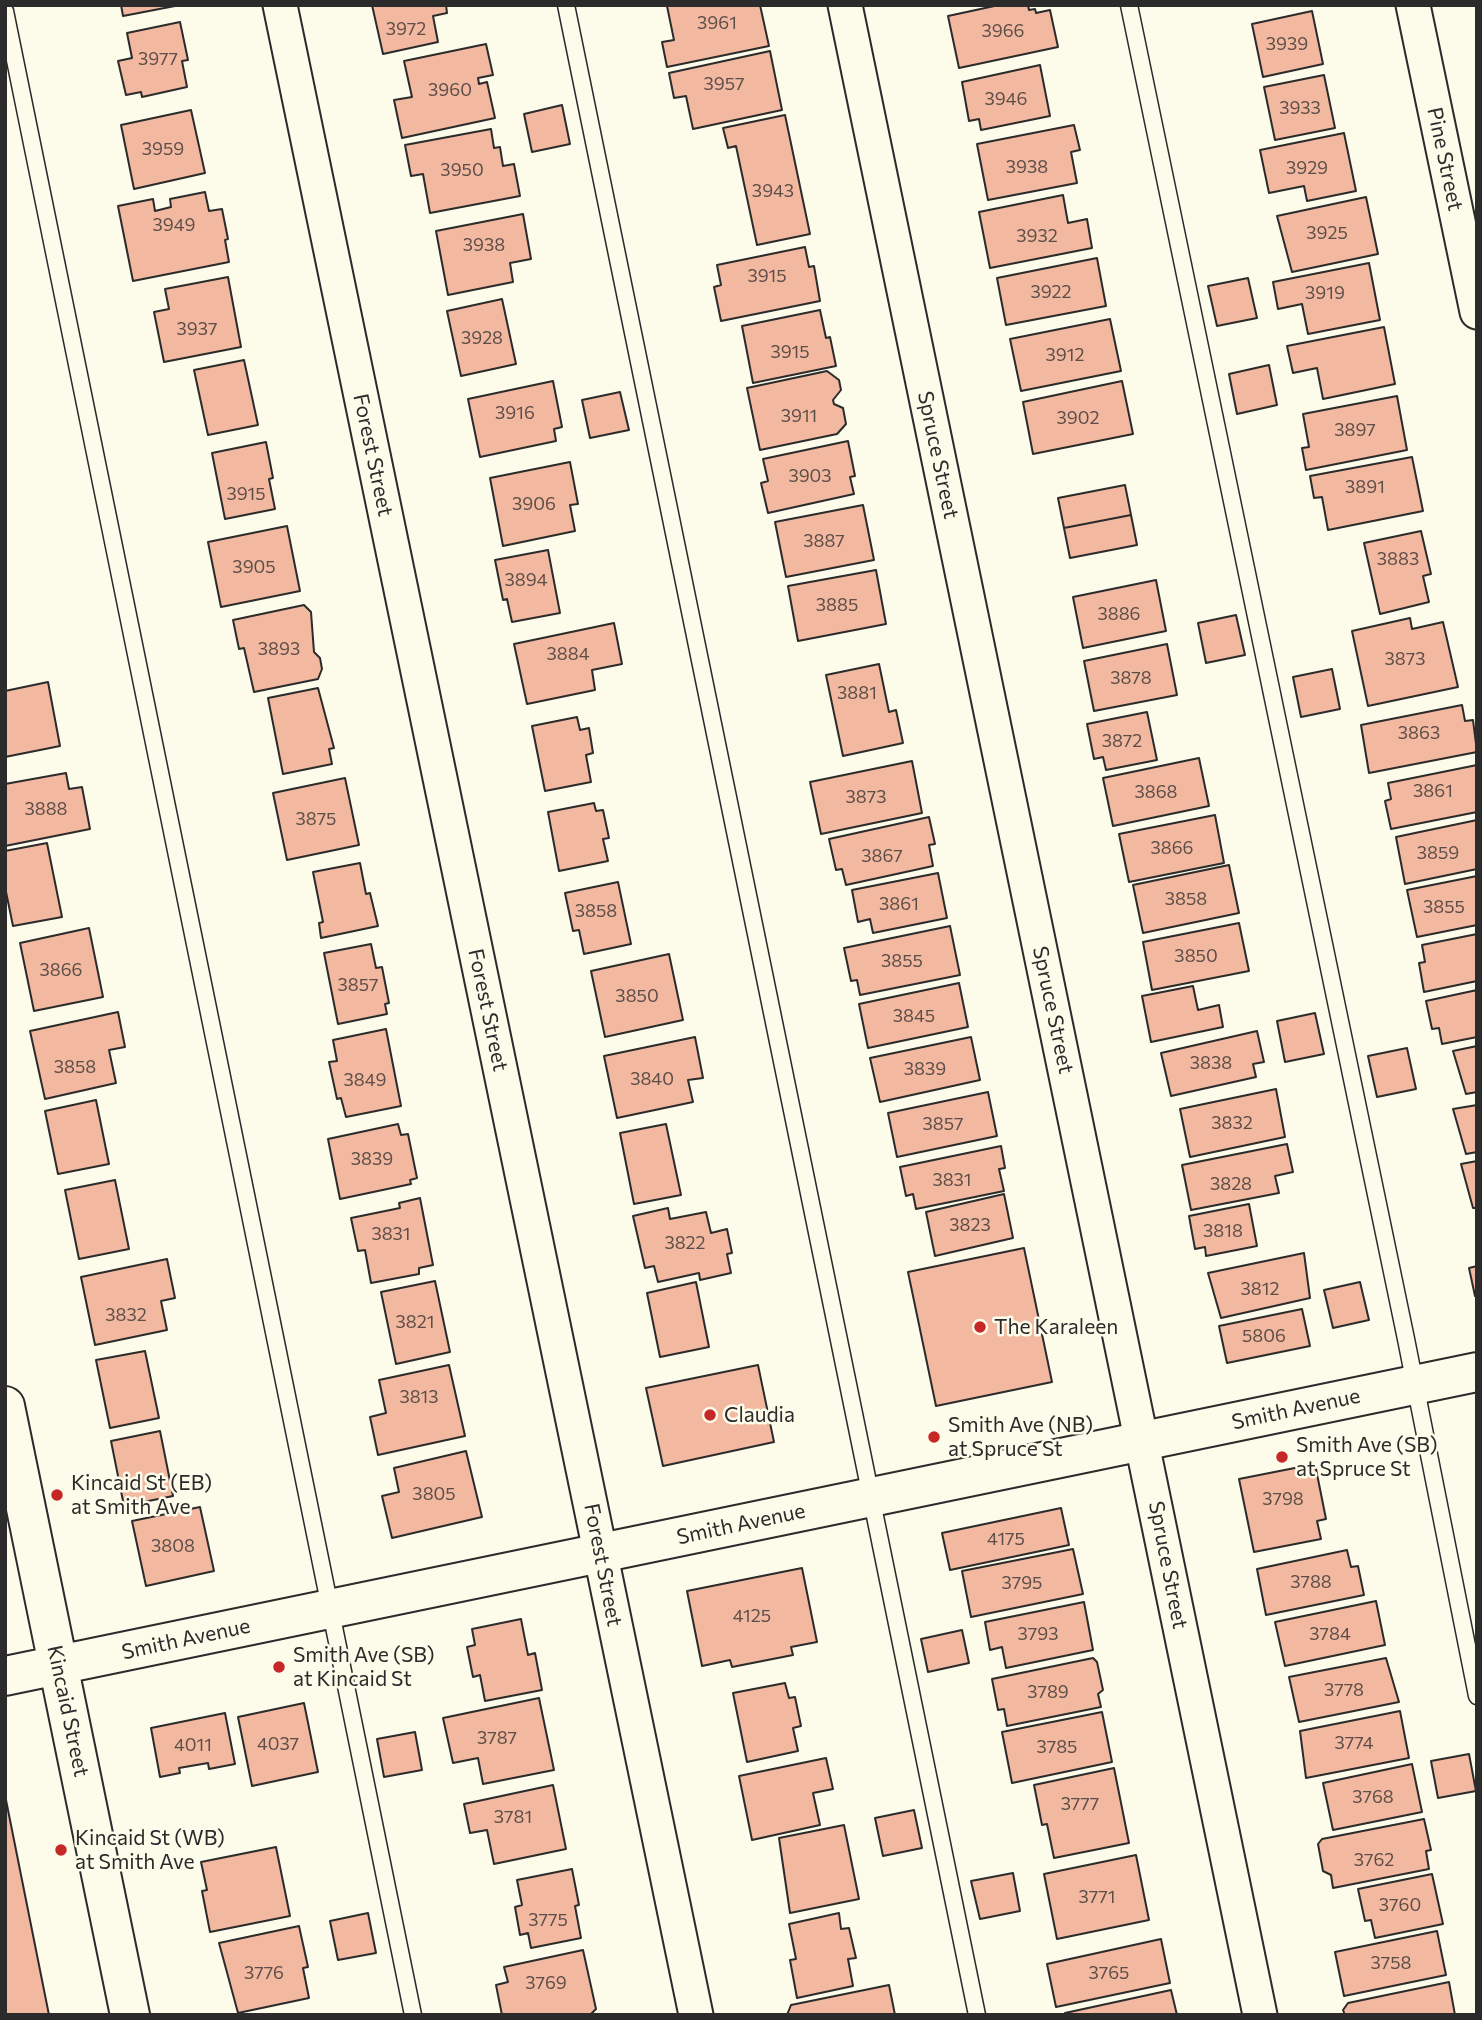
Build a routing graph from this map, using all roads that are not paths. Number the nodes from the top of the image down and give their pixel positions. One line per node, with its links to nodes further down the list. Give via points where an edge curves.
1 (280, 5): 13 (street, Forest Street)
2 (566, 5): 12 (lane)
3 (845, 5): 11 (street, Spruce Street)
4 (1129, 5): 9 (lane)
5 (1413, 5): 7 (street, Pine Street)
6 (5, 11): 14 (lane)
7 (1477, 312)
8 (1477, 1372): 9 (street, Smith Avenue)
9 (1415, 1384): 11 (street, Smith Avenue); 17 (lane)
10 (5, 1406): 15 (street, Kincaid Street)
11 (1142, 1441): 12 (street, Smith Avenue); 22 (street, Spruce Street)
12 (873, 1497): 13 (street, Smith Avenue); 21 (lane)
13 (602, 1553): 14 (street, Smith Avenue); 20 (street, Forest Street)
14 (329, 1609): 15 (street, Smith Avenue); 19 (lane)
15 (58, 1665): 16 (street, Smith Avenue); 18 (street, Kincaid Street)
16 (5, 1676)
17 (1477, 1696)
18 (130, 2015)
19 (413, 2015)
20 (696, 2015)
21 (977, 2015)
22 (1260, 2015)

